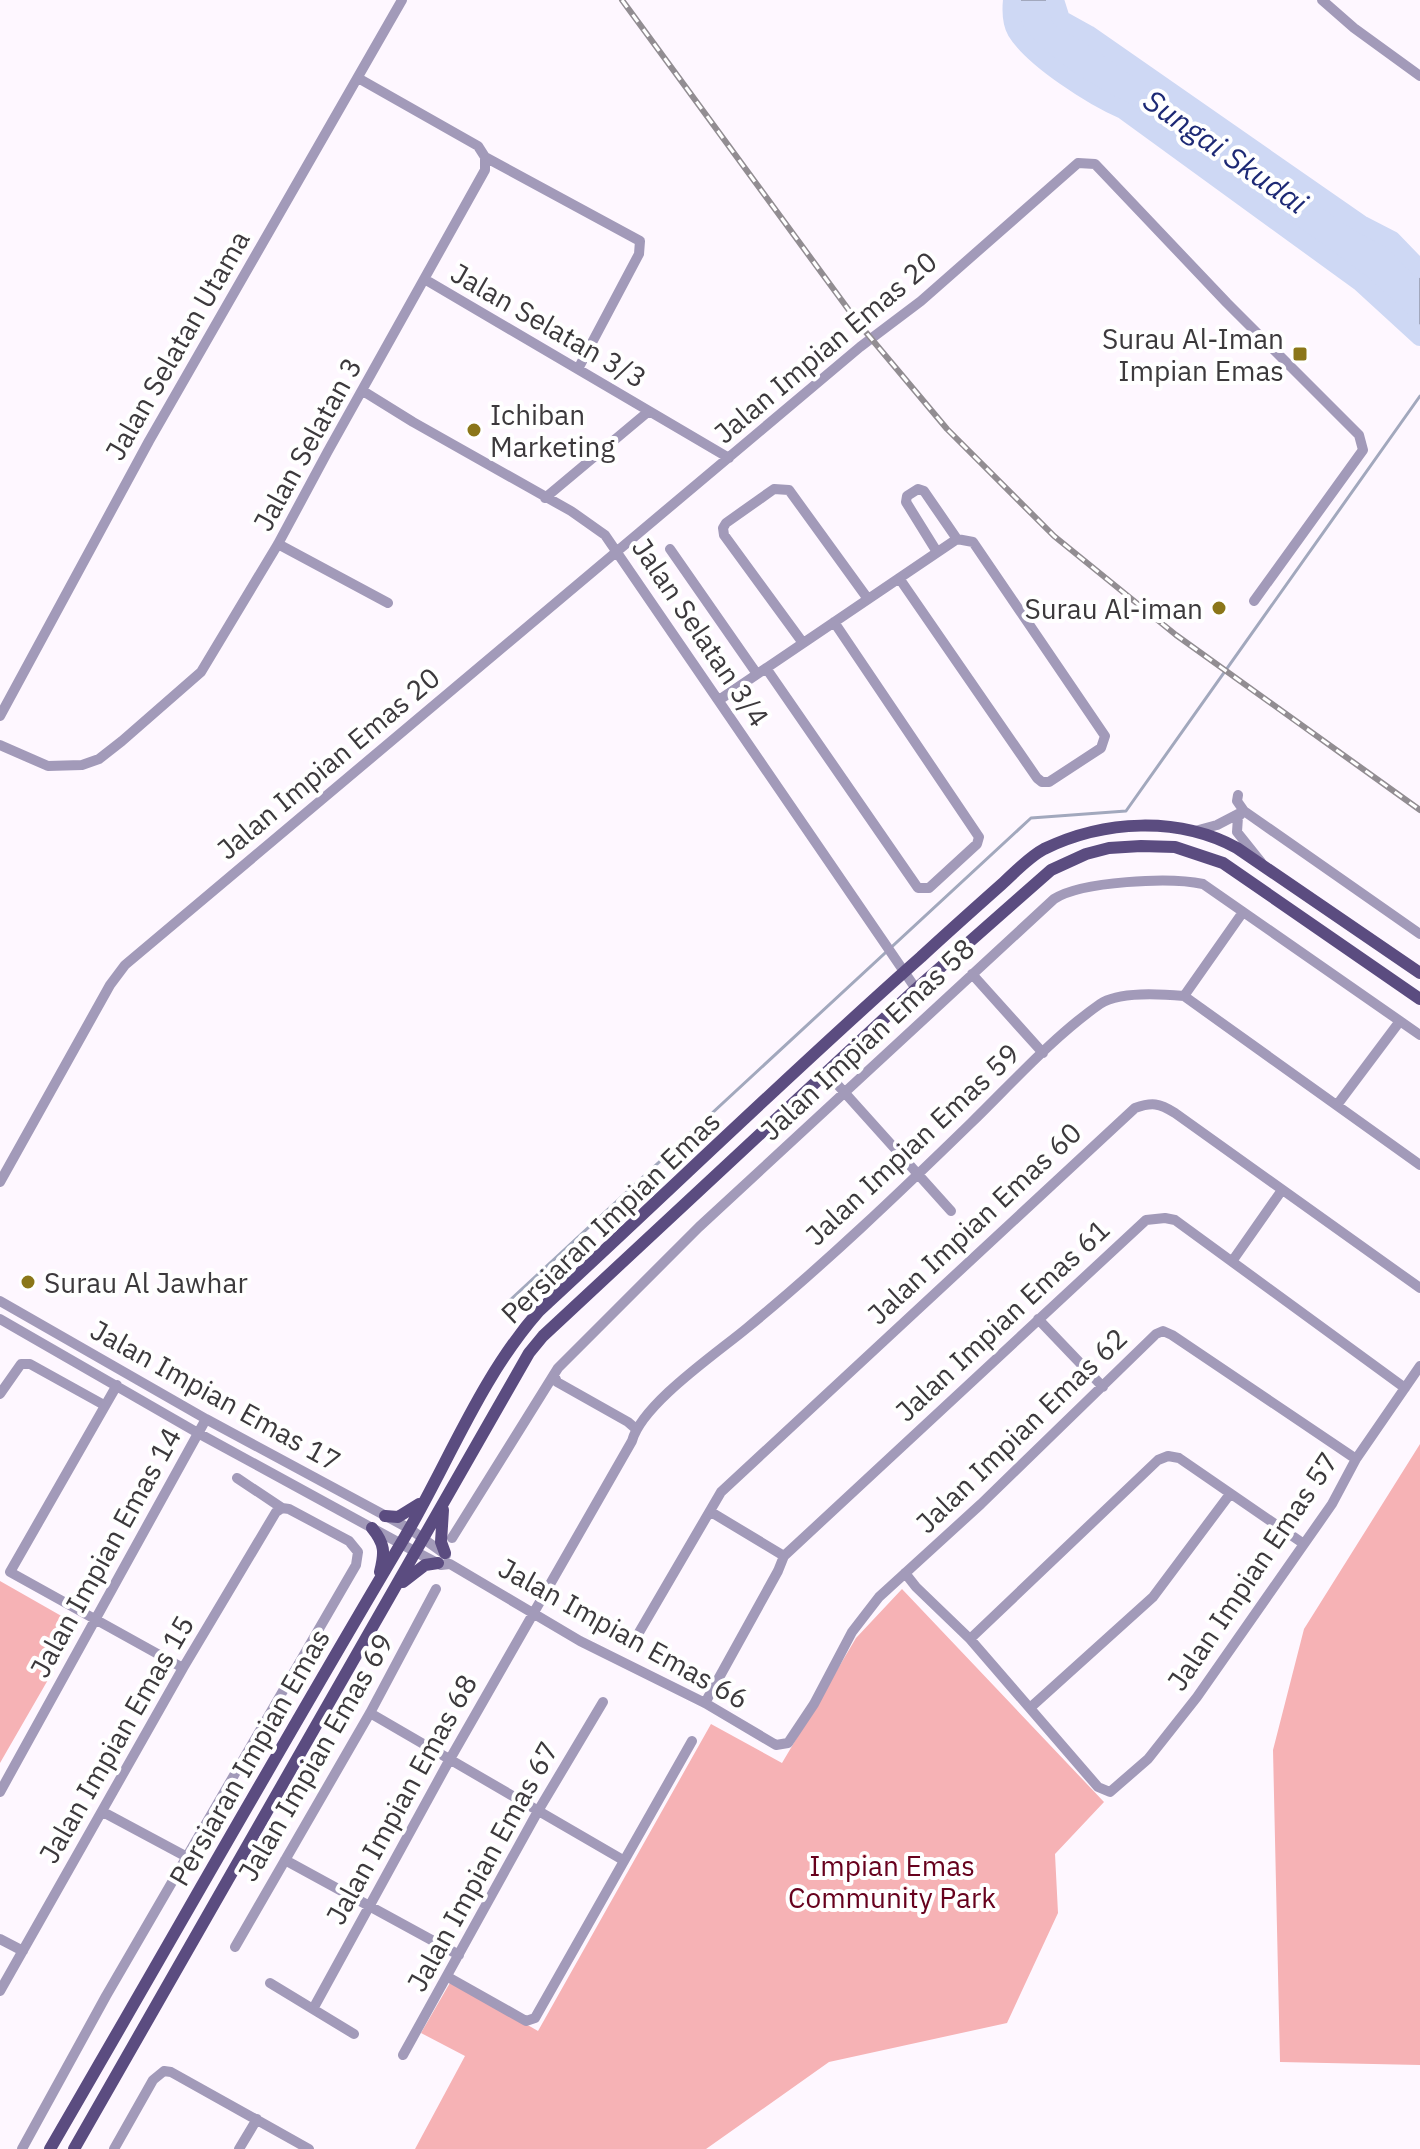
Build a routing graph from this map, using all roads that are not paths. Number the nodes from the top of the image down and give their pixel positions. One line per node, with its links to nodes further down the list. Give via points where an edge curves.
1 (402, 0): 4 (street, Jalan Selatan Utama)
2 (1322, 0): 3 (street)
3 (1420, 76)
4 (358, 78): 5 (street, via 478,146); 25 (street, Jalan Selatan Utama, via 149,441)
5 (485, 157): 6 (street, Jalan Selatan 3, via 485,170); 7 (street, via 640,241 639,254)
6 (426, 280): 7 (street, Jalan Selatan 3/3); 8 (street, Jalan Selatan 3)
7 (578, 369): 9 (street, Jalan Selatan 3/3)
8 (363, 391): 11 (street, Jalan Selatan 3/4); 13 (street, Jalan Selatan 3)
9 (649, 411): 10 (street, Jalan Selatan 3/3); 11 (street, Jalan Selatan 3/3)
10 (729, 458): 15 (street, Jalan Impian Emas 20); 19 (street, Jalan Impian Emas 20, via 921,301 1078,163 1090,162 1359,435 1363,450)
11 (545, 498): 15 (street, Jalan Selatan 3/4, via 605,535)
12 (957, 539): 16 (street); 16 (street, via 924,491 907,496); 17 (street, via 973,542 1105,736 1101,748 1049,782 1037,778)
13 (278, 544): 20 (street); 26 (street, Jalan Selatan 3, via 201,672 99,759 72,768 48,766)
14 (670, 549): 23 (street)
15 (616, 551): 24 (street, Jalan Selatan 3/4); 47 (street, Jalan Impian Emas 20, via 125,965)
16 (937, 552): 17 (street)
17 (899, 578): 18 (street)
18 (868, 599): 21 (street); 22 (street, via 789,490 774,489 726,523 724,535)
19 (1254, 601)
20 (388, 603)
21 (834, 622): 22 (street); 23 (street, via 979,837 929,888 918,888)
22 (803, 643): 23 (street)
23 (762, 671): 24 (street)
24 (719, 700): 33 (street, Jalan Selatan 3/4)
25 (0, 716)
26 (0, 745)
27 (1238, 795): 28 (street)
28 (1244, 811): 29 (street); 30 (street, via 1237,832); 32 (street)
29 (1191, 831): 30 (main road, Persiaran Impian Emas, via 1217,837); 33 (main road, Persiaran Impian Emas, via 1149,825 1113,828 1041,851)
30 (1268, 870): 34 (main road, Persiaran Impian Emas)
31 (1243, 912): 35 (street, Jalan Impian Emas 58, via 1190,881 1067,891); 37 (street); 39 (street, Jalan Impian Emas 58)
32 (1420, 934)
33 (903, 972): 36 (street, Jalan Selatan 3/4); 68 (main road, Persiaran Impian Emas, via 539,1311 500,1362)
34 (1420, 973)
35 (972, 974): 41 (street); 43 (street, Jalan Impian Emas 58)
36 (916, 989): 38 (main road, Persiaran Impian Emas, via 1051,870 1097,851 1153,846 1192,851 1223,863); 42 (main road, Persiaran Impian Emas)
37 (1184, 996): 41 (street, Jalan Impian Emas 59, via 1159,994 1102,1003); 44 (street)
38 (1420, 999)
39 (1400, 1021): 40 (street, Jalan Impian Emas 58); 44 (street)
40 (1420, 1035)
41 (1043, 1053): 46 (street, Jalan Impian Emas 59)
42 (827, 1073): 43 (street); 69 (main road, Persiaran Impian Emas, via 543,1336)
43 (844, 1092): 46 (street); 56 (street, Jalan Impian Emas 58, via 699,1227)
44 (1337, 1105): 45 (street)
45 (1420, 1165)
46 (919, 1174): 49 (street); 63 (street, Jalan Impian Emas 59, via 772,1308 670,1391)
47 (0, 1182)
48 (1282, 1190): 50 (street); 51 (street, Jalan Impian Emas 60); 71 (street, Jalan Impian Emas 60, via 1160,1104 1135,1108 721,1492)
49 (951, 1211)
50 (1233, 1260): 54 (street, Jalan Impian Emas 61, via 1175,1220 1146,1220); 59 (street, Jalan Impian Emas 61)
51 (1420, 1288)
52 (0, 1301): 62 (street, Jalan Impian Emas 17)
53 (0, 1319): 57 (street, Jalan Impian Emas 17)
54 (1038, 1319): 58 (street); 80 (street, Jalan Impian Emas 61)
55 (1420, 1366): 59 (street, Jalan Impian Emas 57)
56 (554, 1375): 63 (street, via 557,1382); 76 (street, Jalan Impian Emas 58)
57 (117, 1385): 61 (street); 64 (street, Jalan Impian Emas 17)
58 (1103, 1387): 65 (street, Jalan Impian Emas 62, via 1163,1331); 82 (street, Jalan Impian Emas 62)
59 (1405, 1388): 65 (street, Jalan Impian Emas 57)
60 (0, 1394): 61 (street, via 21,1364 30,1364)
61 (104, 1405): 87 (street, via 10,1572)
62 (206, 1419): 64 (street, Jalan Impian Emas 14); 72 (street, Jalan Impian Emas 17)
63 (636, 1429): 86 (street, Jalan Impian Emas 59)
64 (198, 1433): 73 (street, Jalan Impian Emas 17); 87 (street, Jalan Impian Emas 14)
65 (1356, 1459): 78 (street, Jalan Impian Emas 57)
66 (237, 1478): 70 (street)
67 (1230, 1494): 78 (street); 88 (street, via 1179,1458 1158,1460); 93 (street, via 1153,1597)
68 (424, 1499): 72 (main road, via 398,1517); 74 (main road, Persiaran Impian Emas)
69 (444, 1503): 75 (main road, Persiaran Impian Emas); 81 (main road)
70 (279, 1510): 90 (street, Jalan Impian Emas 15); 101 (street, via 289,1509 349,1541 358,1552 356,1565)
71 (711, 1512): 80 (street); 89 (street, Jalan Impian Emas 60)
72 (385, 1516): 74 (street, Jalan Impian Emas 17)
73 (372, 1528): 77 (street, Jalan Impian Emas 17); 83 (main road, via 384,1542)
74 (410, 1529): 75 (street, Jalan Impian Emas 17); 77 (main road, Persiaran Impian Emas)
75 (425, 1537): 79 (main road, Persiaran Impian Emas); 81 (street, Jalan Impian Emas 66)
76 (452, 1538)
77 (401, 1543): 79 (street, Jalan Impian Emas 17); 83 (main road, Persiaran Impian Emas)
78 (1304, 1544): 93 (street, Jalan Impian Emas 57, via 1197,1697 1148,1759 1110,1792 1098,1787)
79 (416, 1552): 81 (street, Jalan Impian Emas 66); 84 (main road, Persiaran Impian Emas)
80 (784, 1556): 92 (street, Jalan Impian Emas 61)
81 (444, 1560): 84 (main road, via 425,1565); 86 (street, Jalan Impian Emas 66)
82 (905, 1573): 88 (street); 96 (street, Jalan Impian Emas 62, via 852,1632 788,1743)
83 (378, 1583): 117 (main road, Persiaran Impian Emas)
84 (394, 1589): 118 (main road, Persiaran Impian Emas)
85 (436, 1589): 94 (street, Jalan Impian Emas 69)
86 (533, 1613): 92 (street, Jalan Impian Emas 66); 97 (street, Jalan Impian Emas 68)
87 (95, 1620): 90 (street); 98 (street, Jalan Impian Emas 14)
88 (970, 1639): 93 (street)
89 (634, 1641)
90 (183, 1668): 100 (street, Jalan Impian Emas 15)
91 (603, 1702): 99 (street, Jalan Impian Emas 67)
92 (705, 1703): 96 (street, Jalan Impian Emas 66)
93 (1031, 1707)
94 (370, 1713): 97 (street); 102 (street, Jalan Impian Emas 69)
95 (692, 1741): 103 (street)
96 (776, 1745)
97 (450, 1759): 99 (street); 104 (street, Jalan Impian Emas 68)
98 (0, 1792)
99 (538, 1811): 103 (street); 108 (street, Jalan Impian Emas 67)
100 (103, 1812): 101 (street); 107 (street, Jalan Impian Emas 15)
101 (187, 1857): 116 (street)
102 (285, 1860): 104 (street); 106 (street, Jalan Impian Emas 69)
103 (623, 1860): 109 (street, via 535,2018 526,2021)
104 (369, 1906): 108 (street); 112 (street, Jalan Impian Emas 68)
105 (0, 1939): 107 (street)
106 (235, 1947)
107 (23, 1951): 111 (street, Jalan Impian Emas 15)
108 (459, 1955): 109 (street, Jalan Impian Emas 67)
109 (448, 1977): 114 (street, Jalan Impian Emas 67)
110 (270, 1983): 112 (street)
111 (0, 1991)
112 (313, 2009): 113 (street)
113 (354, 2034)
114 (403, 2055)
115 (257, 2119): 119 (street, via 164,2071 153,2080); 120 (street); 121 (street)
116 (22, 2149)
117 (50, 2149)
118 (74, 2149)
119 (114, 2149)
120 (239, 2149)
121 (309, 2149)

